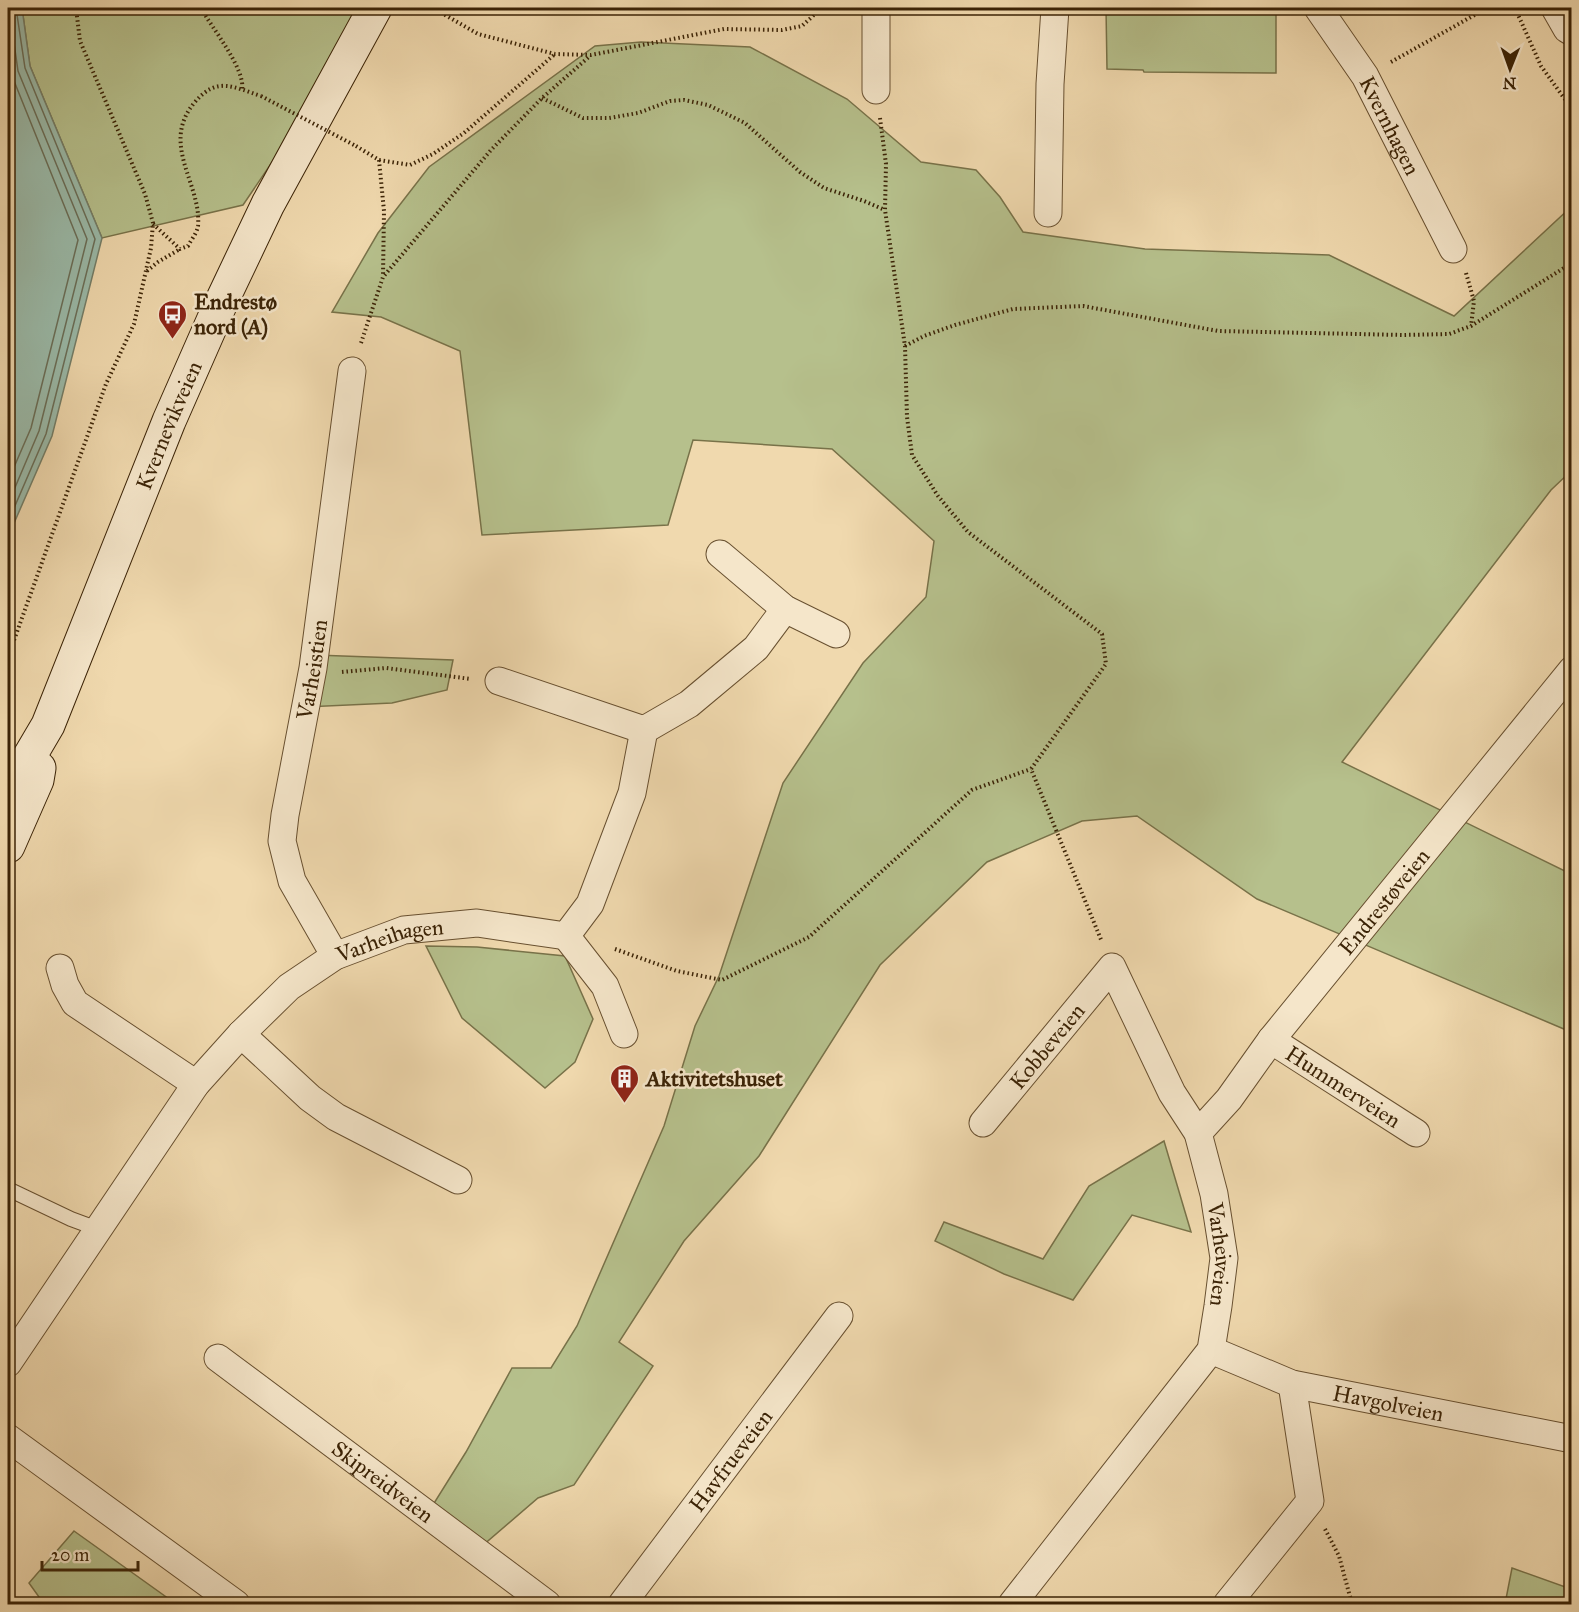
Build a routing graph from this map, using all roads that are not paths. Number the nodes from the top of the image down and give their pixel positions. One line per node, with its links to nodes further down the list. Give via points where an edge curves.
1 (375, 8): 16 (main road, Kvernevikveien, via 268,204 220,305 169,421)
2 (876, 8): 7 (street)
3 (1055, 8): 8 (street)
4 (1318, 8): 9 (street, Kvernhagen, via 1365,76)
5 (1555, 8): 6 (street)
6 (1572, 32)
7 (876, 90)
8 (1047, 213)
9 (1453, 249)
10 (352, 371): 21 (street, Varheistien, via 313,668 282,842 292,880)
11 (720, 554): 12 (street)
12 (785, 609): 13 (street); 17 (street, via 756,648 689,704)
13 (836, 634)
14 (1572, 670): 26 (street, Endrestøveien)
15 (499, 681): 17 (street)
16 (48, 725): 18 (main road, Kvernevikveien); 19 (main road, Kvernevikveien, via 37,780)
17 (644, 730): 20 (street, via 632,793 590,904)
18 (8, 793)
19 (8, 846)
20 (566, 936): 21 (street, Varheihagen, via 477,923 404,930); 25 (street, via 604,986)
21 (335, 956): 24 (street, Varheihagen, via 289,987)
22 (1112, 967): 28 (street, Kobbeveien); 29 (street, Varheiveien, via 1172,1094)
23 (60, 968): 27 (street, via 64,985 75,1003)
24 (241, 1034): 27 (street, Varheihagen); 31 (street, via 336,1117)
25 (624, 1034)
26 (1271, 1040): 29 (street, Endrestøveien, via 1229,1099); 30 (street, Hummerveien)
27 (196, 1084): 33 (street, Varheihagen)
28 (983, 1123)
29 (1198, 1133): 35 (street, Varheiveien, via 1214,1194 1224,1258)
30 (1416, 1133)
31 (458, 1180)
32 (8, 1189): 33 (lane)
33 (98, 1229): 37 (street, Varheihagen)
34 (839, 1316): 43 (street, Havfrueveien)
35 (1210, 1350): 38 (street, Havgolveien); 44 (street, Varheiveien)
36 (218, 1358): 42 (street, Skipreidveien)
37 (8, 1363)
38 (1292, 1384): 40 (street, Havgolveien); 45 (street, via 1310,1501)
39 (8, 1438): 41 (street)
40 (1572, 1439)
41 (237, 1605)
42 (547, 1605)
43 (621, 1605)
44 (1011, 1605)
45 (1227, 1605)

